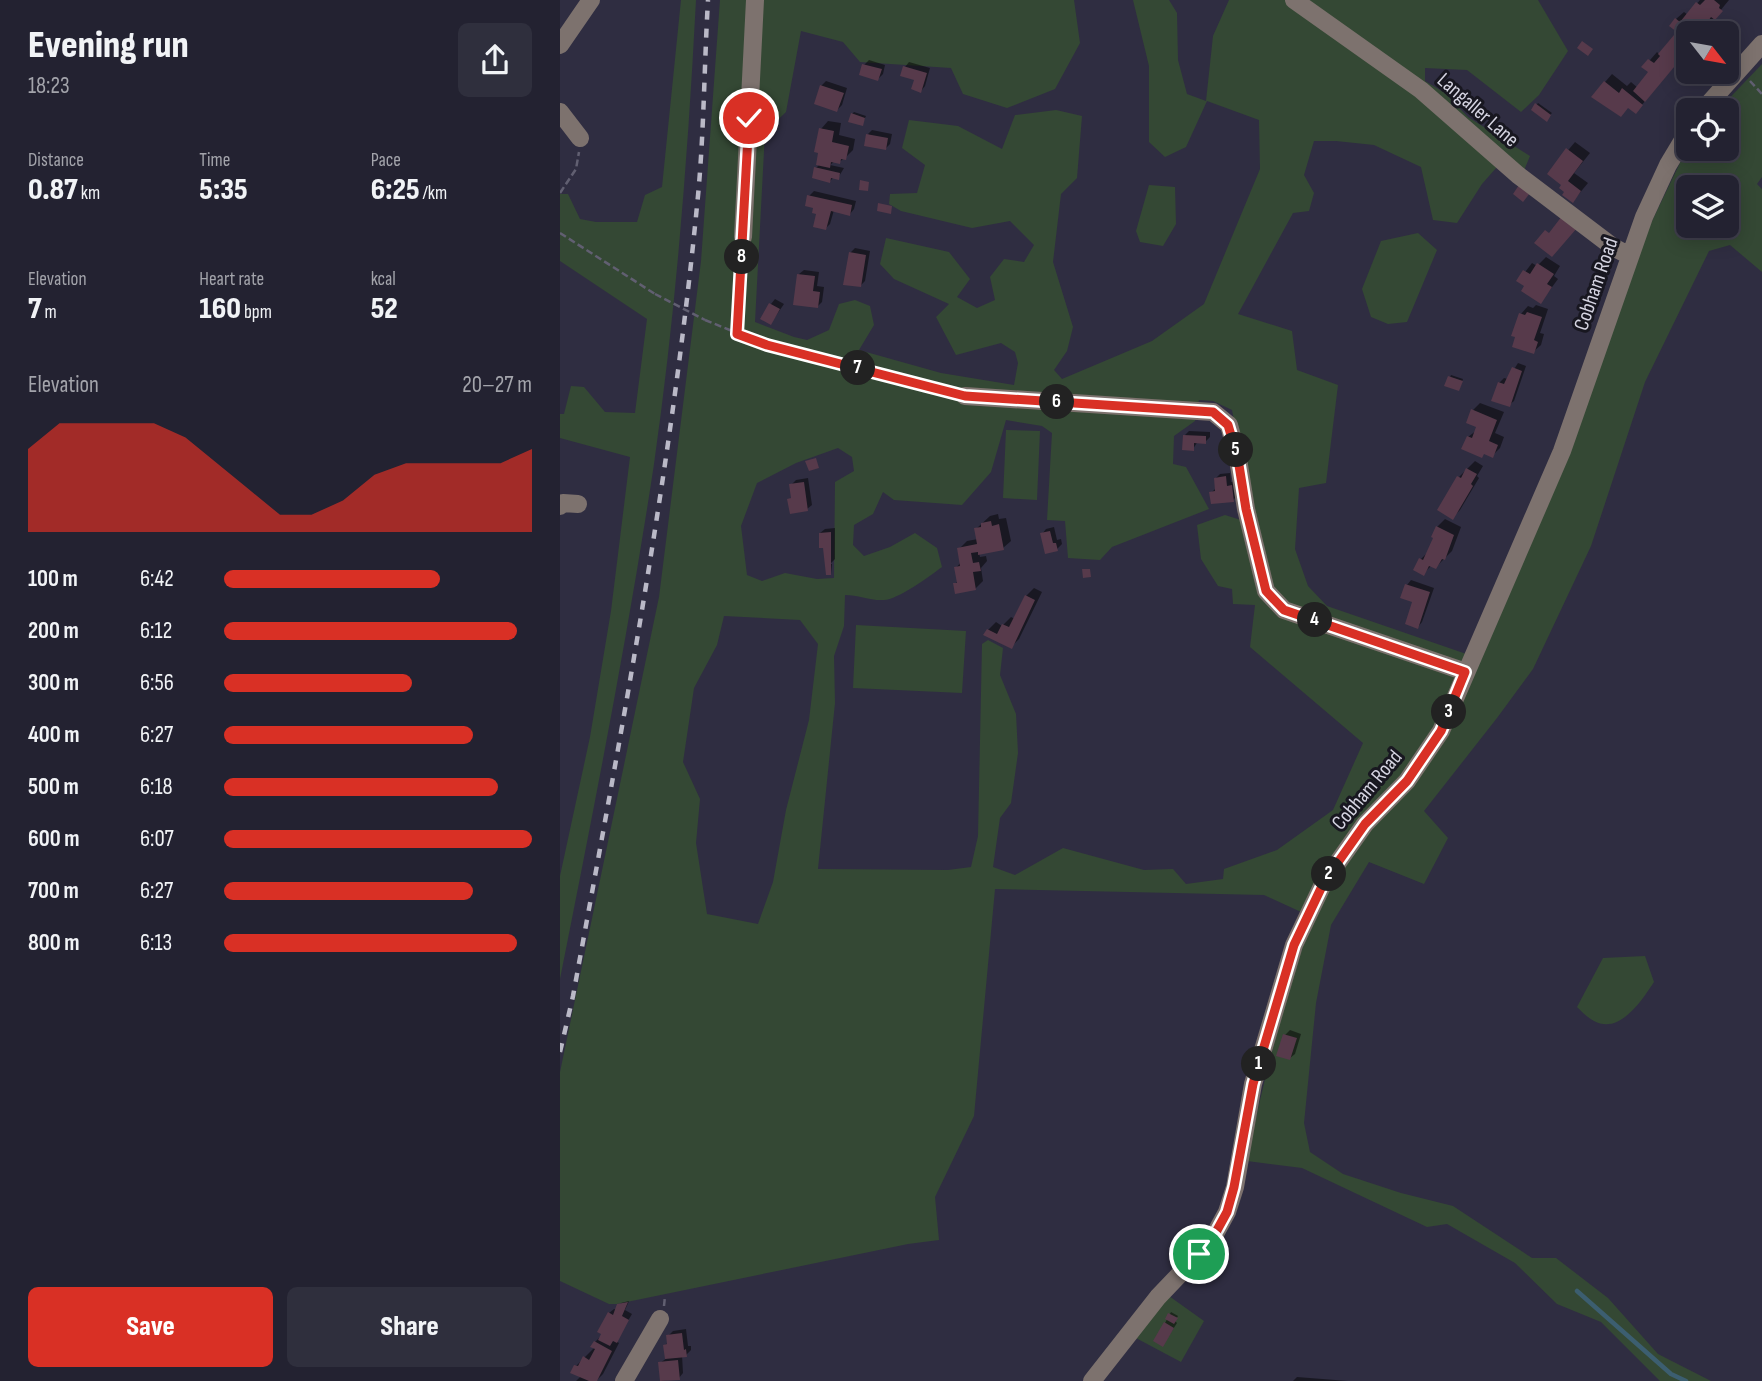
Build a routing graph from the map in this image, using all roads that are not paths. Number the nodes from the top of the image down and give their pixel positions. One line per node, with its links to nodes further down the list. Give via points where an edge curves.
1 (590, 0): 5 (street)
2 (755, 0): 10 (street)
3 (1294, 0): 11 (street, Langaller Lane, via 1420,90 1518,175)
4 (1762, 44): 6 (street)
5 (560, 45)
6 (1714, 98)
7 (560, 112): 8 (street)
8 (580, 138)
9 (1676, 152): 11 (street, Cobham Road)
10 (743, 237)
11 (1630, 256): 13 (street, Cobham Road, via 1562,450)
12 (965, 396): 13 (street, via 1213,412 1228,425 1266,591 1284,610)
13 (1465, 672): 16 (street, Cobham Road, via 1441,731 1407,781 1365,824 1324,882 1294,945 1253,1084 1227,1212 1215,1234)
14 (660, 1319): 15 (street)
15 (624, 1381)
16 (1092, 1381)

